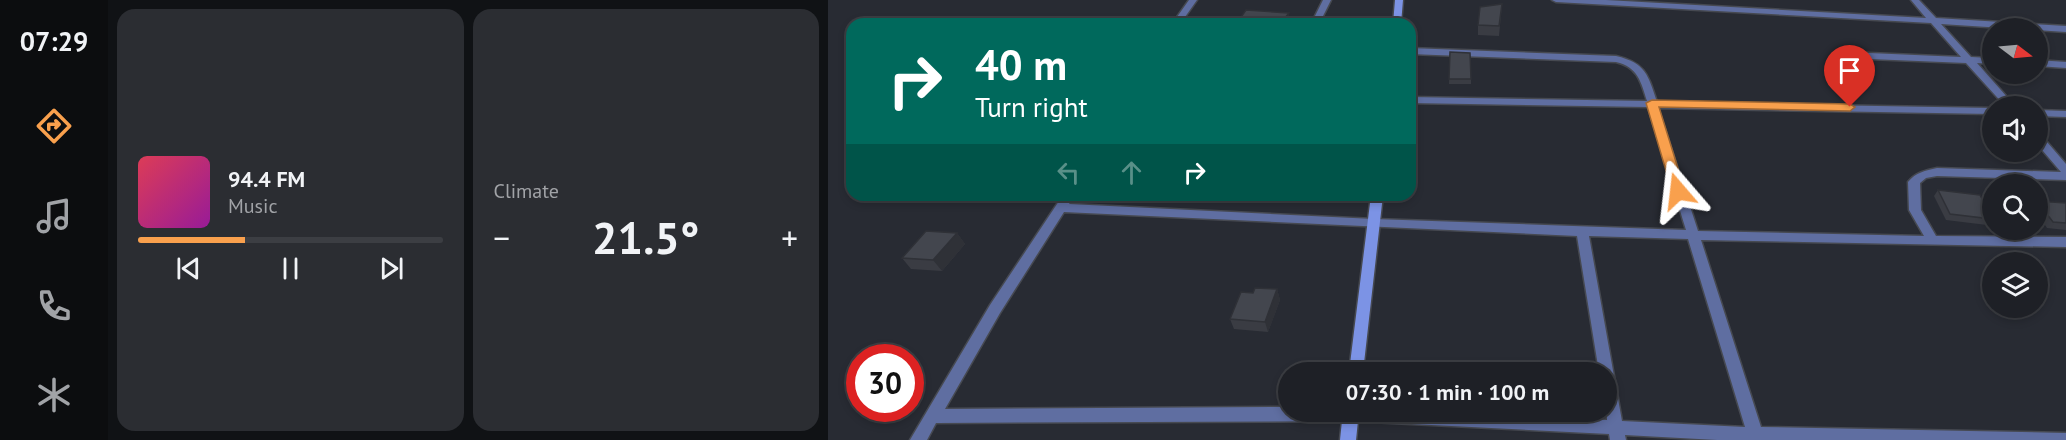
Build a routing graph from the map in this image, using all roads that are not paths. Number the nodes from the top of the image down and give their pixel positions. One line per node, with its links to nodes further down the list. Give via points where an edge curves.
1 (1193, 0): 8 (street)
2 (1328, 0): 9 (street)
3 (1400, 0): 10 (street)
4 (1556, 0): 7 (street)
5 (1759, 0): 7 (street)
6 (1915, 0): 11 (street)
7 (1762, 10): 11 (street)
8 (1180, 18)
9 (1318, 18)
10 (1398, 18)
11 (1934, 21): 12 (street); 15 (street)
12 (2066, 29)
13 (1416, 51): 21 (street, via 1627,61 1641,71)
14 (1846, 55): 15 (street)
15 (1968, 59): 16 (street); 19 (street)
16 (1982, 60)
17 (2048, 63): 18 (street)
18 (2066, 64)
19 (2001, 96)
20 (1416, 100): 21 (street)
21 (1652, 103): 22 (street); 32 (street)
22 (1982, 111)
23 (2048, 113): 24 (street)
24 (2066, 114)
25 (2048, 150): 26 (street)
26 (2065, 170): 33 (street, via 1922,175 1914,182 1915,210)
27 (1065, 201): 29 (street)
28 (1376, 201): 30 (street)
29 (1061, 208): 30 (street); 37 (street)
30 (1373, 223): 31 (street); 35 (street)
31 (1582, 230): 32 (street); 40 (street)
32 (1691, 234): 33 (street); 41 (street)
33 (1933, 241): 34 (street)
34 (2066, 242)
35 (1357, 362)
36 (1278, 413): 37 (street)
37 (932, 416): 42 (street)
38 (1350, 422): 43 (street)
39 (1472, 422): 40 (street)
40 (1617, 434): 41 (street)
41 (1756, 437): 44 (street)
42 (918, 440)
43 (1348, 440)
44 (2066, 440)

